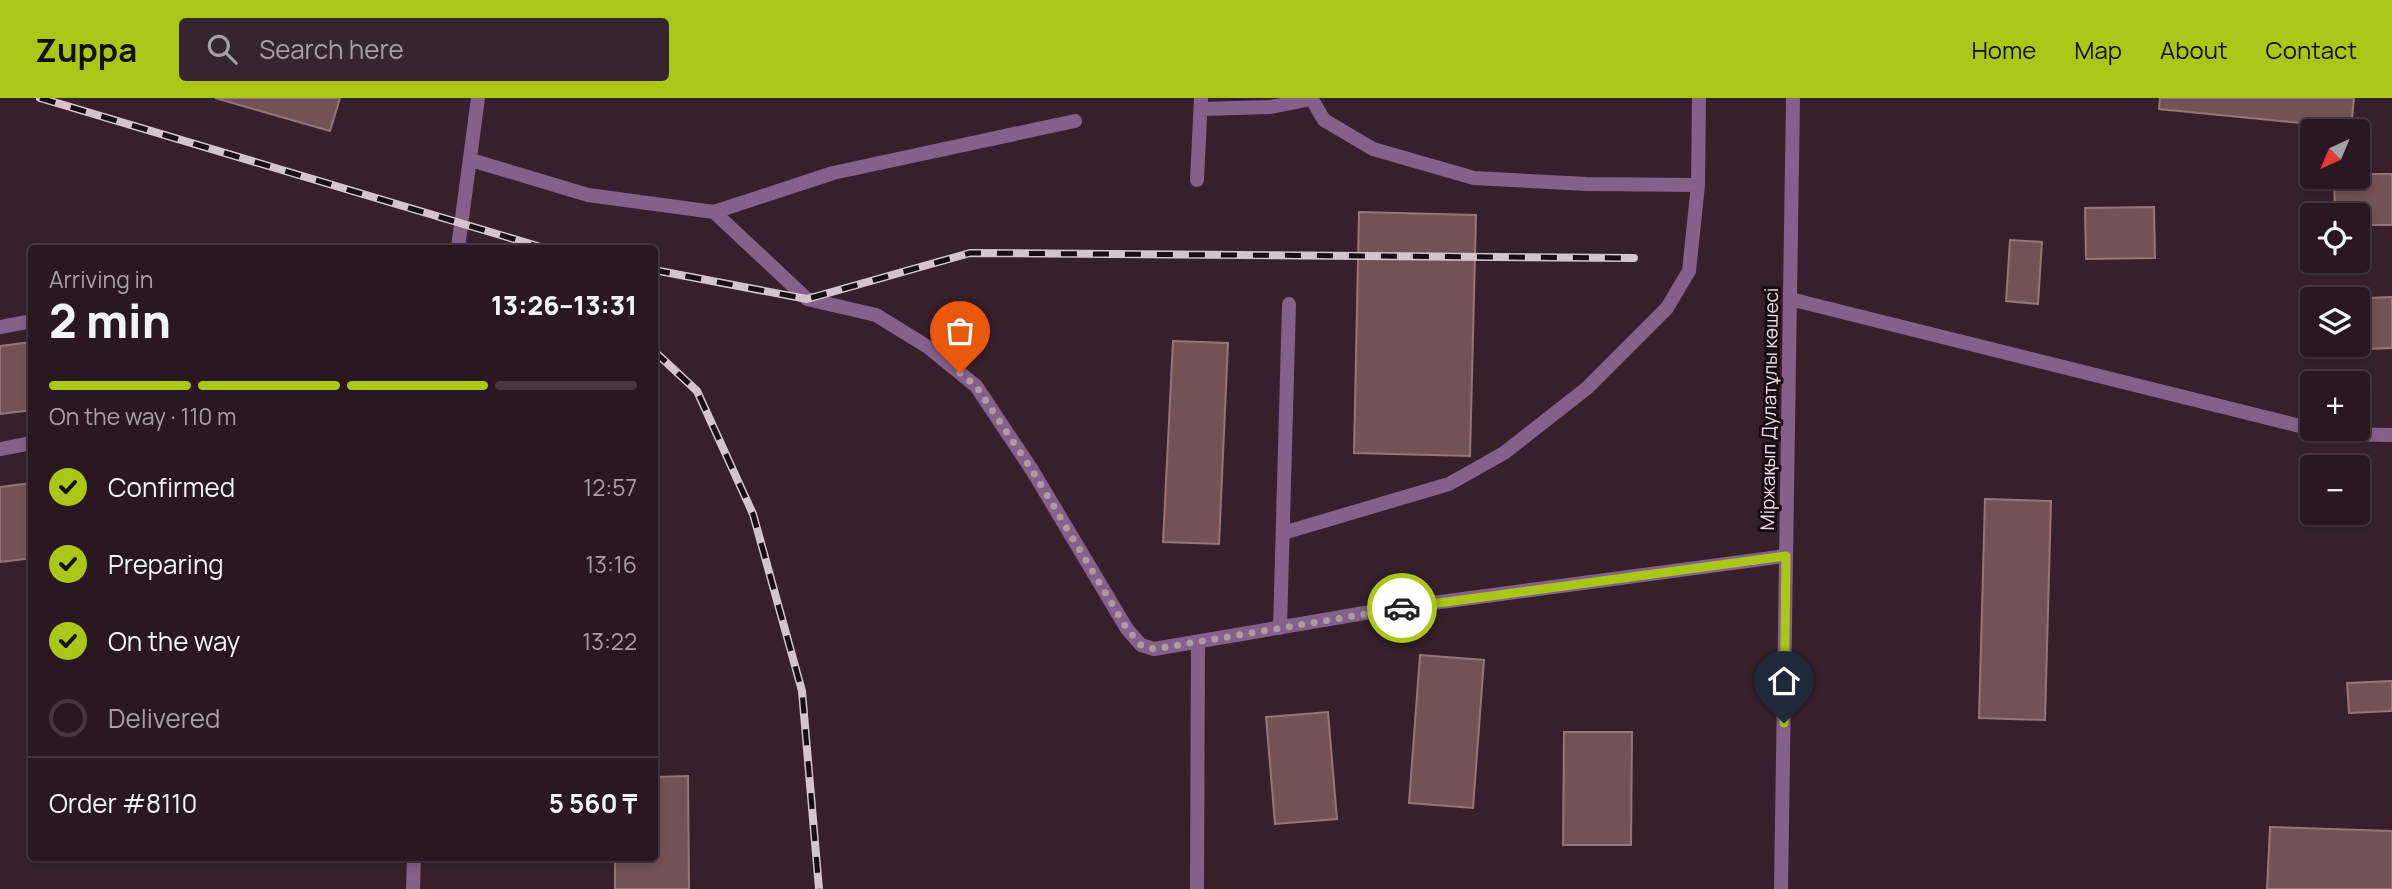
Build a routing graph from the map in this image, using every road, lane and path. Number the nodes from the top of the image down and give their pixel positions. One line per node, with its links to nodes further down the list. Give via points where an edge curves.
1 (478, 98): 7 (street)
2 (1699, 98): 9 (street)
3 (1793, 98): 12 (street, Міржақып Дулатұлы көшесі)
4 (1311, 99): 5 (street, via 1271,107); 9 (street, via 1324,120 1373,149 1474,178)
5 (1201, 104): 8 (street)
6 (1075, 121): 10 (street, via 833,173)
7 (471, 160): 10 (street, via 588,195); 11 (street)
8 (1198, 180)
9 (1698, 185): 21 (street, via 1689,271 1667,308 1587,387 1504,453 1449,484)
10 (714, 212): 24 (street, via 807,299 876,316 928,347 976,386 1127,629 1141,645 1154,649)
11 (458, 245)
12 (1790, 299): 16 (street); 22 (street, Міржақып Дулатұлы көшесі)
13 (1289, 304): 21 (street)
14 (28, 322): 15 (street)
15 (0, 327)
16 (2300, 426)
17 (2370, 435): 18 (street)
18 (2392, 435)
19 (28, 444): 20 (street)
20 (0, 449)
21 (1283, 533): 23 (street)
22 (1786, 556): 23 (street); 28 (street, Міржақып Дулатұлы көшесі)
23 (1280, 628): 24 (street)
24 (1198, 642): 27 (street)
25 (414, 861): 26 (street)
26 (413, 889)
27 (1197, 889)
28 (1781, 889)

